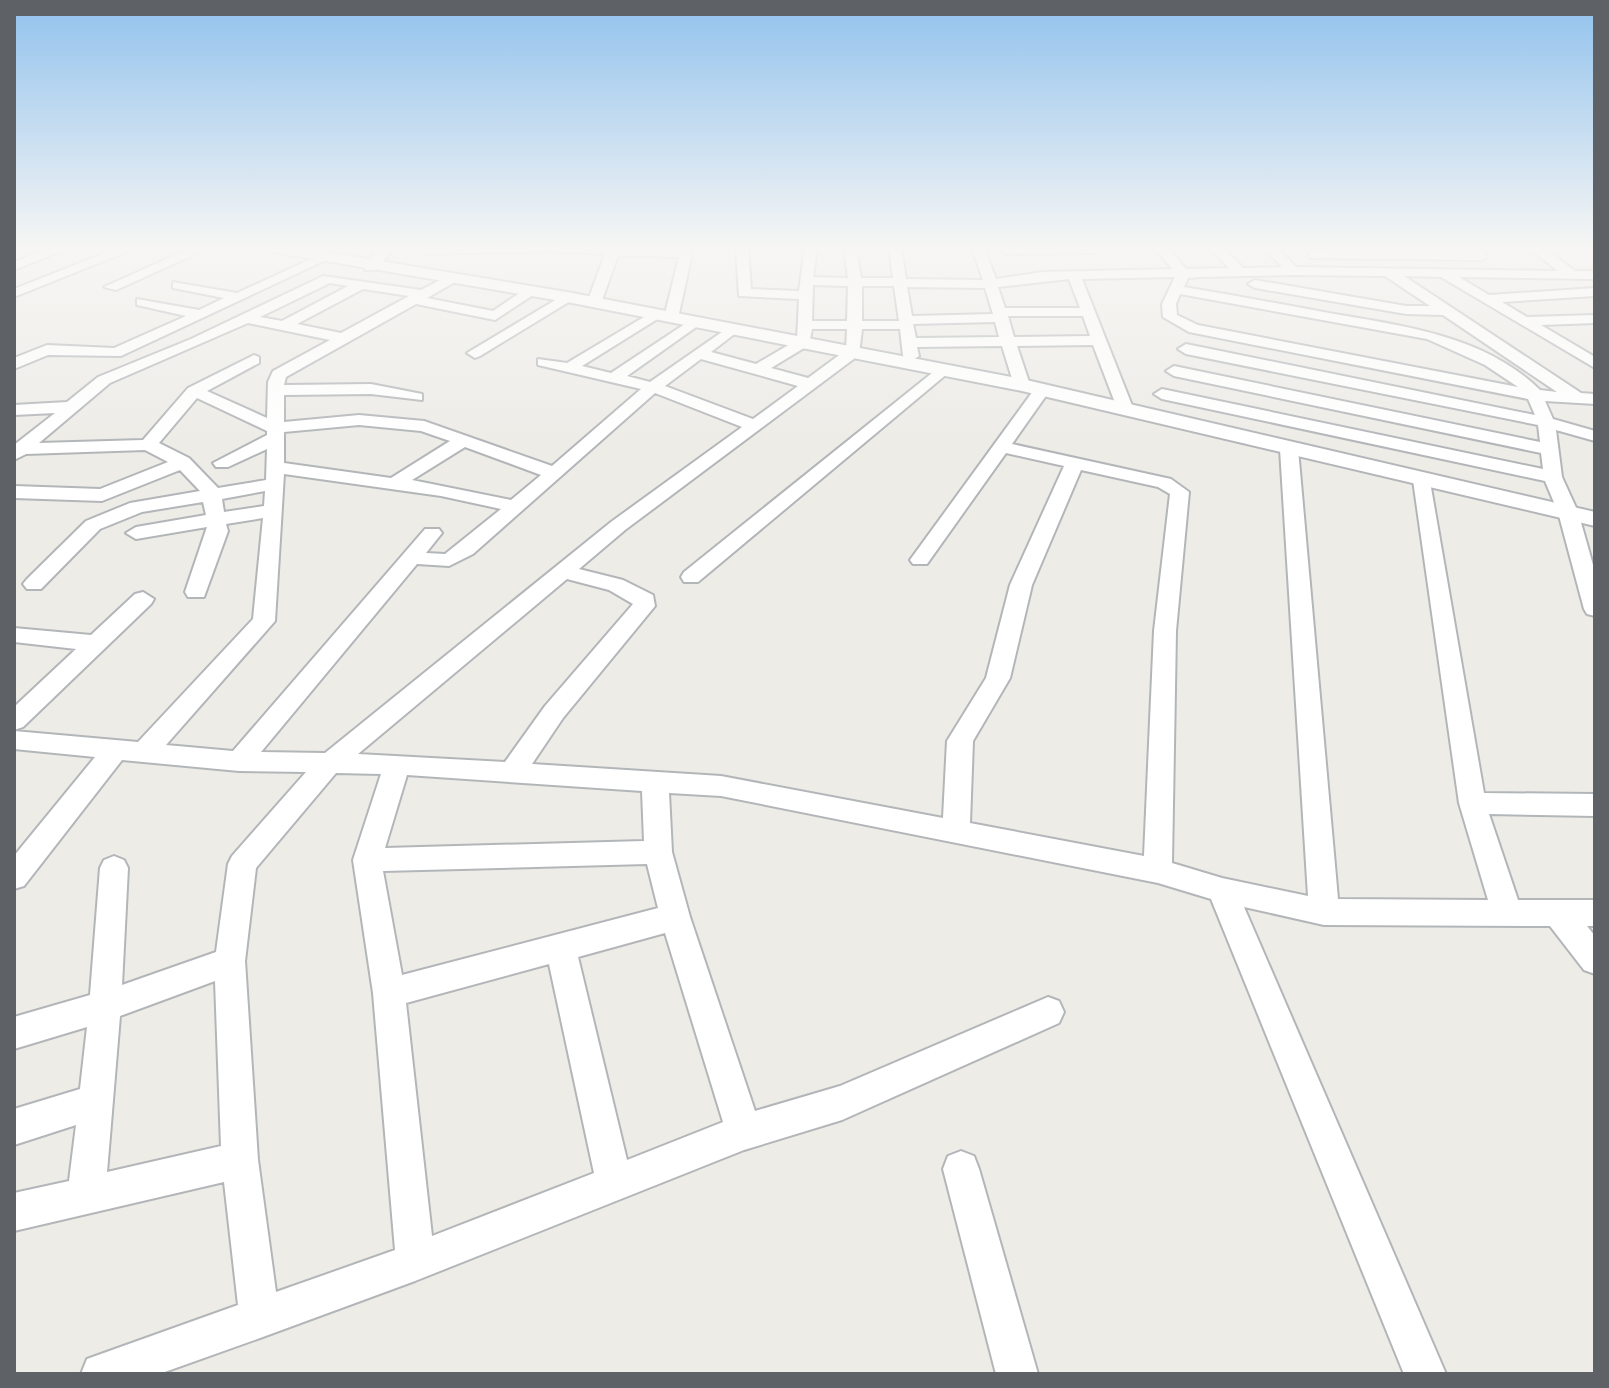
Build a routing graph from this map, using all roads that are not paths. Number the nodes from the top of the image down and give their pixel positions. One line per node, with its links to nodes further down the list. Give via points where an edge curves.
1 (1089, 312): 34 (street)
2 (193, 313): 19 (street)
3 (202, 313): 19 (street)
4 (257, 313): 22 (street)
5 (305, 313): 27 (street)
6 (388, 313): 33 (street)
7 (541, 313): 42 (street)
8 (642, 313): 21 (street)
9 (665, 313): 21 (street)
10 (805, 313): 31 (street)
11 (854, 313): 28 (street)
12 (905, 313): 26 (street)
13 (1066, 313): 20 (street)
14 (1171, 313): 30 (street)
15 (1271, 313): 46 (street)
16 (1308, 313): 46 (street, via 1431,335)
17 (1449, 313): 64 (street)
18 (1511, 313): 24 (street)
19 (199, 314): 32 (street)
20 (1000, 315): 26 (street); 36 (street)
21 (663, 317): 25 (street); 50 (street)
22 (246, 318): 27 (street); 35 (street)
23 (1595, 319): 24 (street)
24 (1525, 321): 41 (street)
25 (694, 322): 29 (street); 54 (street)
26 (906, 322): 28 (street); 37 (street)
27 (285, 325): 33 (street)
28 (853, 325): 31 (street); 40 (street)
29 (732, 329): 31 (street); 43 (street)
30 (1194, 329): 38 (street); 62 (street)
31 (805, 333): 40 (street); 51 (street)
32 (158, 334): 35 (street); 48 (street, via 116,353 47,350)
33 (343, 338): 55 (street)
34 (1100, 340): 36 (street); 66 (street)
35 (196, 342): 44 (street); 65 (street, via 115,374)
36 (1007, 342): 37 (street); 57 (street)
37 (911, 343): 49 (street)
38 (1186, 349): 53 (street); 69 (street)
39 (1595, 351): 41 (street)
40 (854, 352): 49 (street); 56 (street)
41 (1577, 352): 47 (street)
42 (475, 353)
43 (698, 353): 51 (street); 58 (street)
44 (254, 360): 55 (street); 60 (street)
45 (543, 362): 50 (street)
46 (1490, 362): 62 (street)
47 (1595, 363)
48 (14, 364)
49 (911, 364): 52 (street)
50 (569, 368): 54 (street)
51 (759, 369): 56 (street)
52 (942, 370): 57 (street); 100 (street)
53 (1174, 371): 61 (street); 77 (street)
54 (614, 378): 58 (street)
55 (277, 382): 63 (street); 71 (street)
56 (810, 384): 70 (street)
57 (1022, 385): 59 (street)
58 (653, 387): 70 (street); 82 (street)
59 (1042, 390): 66 (street); 75 (street)
60 (194, 391): 71 (street); 74 (street)
61 (1162, 394): 68 (street); 84 (street)
62 (1535, 395): 64 (street); 69 (street)
63 (416, 397)
64 (1587, 399)
65 (67, 407): 67 (street); 78 (street)
66 (1125, 408): 68 (street)
67 (14, 410)
68 (1159, 416): 76 (street)
69 (1546, 422): 72 (street); 77 (street)
70 (756, 426): 99 (street)
71 (275, 433): 73 (street, via 378,420 424,426); 80 (street); 83 (street)
72 (1595, 436)
73 (464, 440): 82 (street); 86 (street)
74 (148, 445): 78 (street); 79 (street)
75 (999, 446): 81 (street); 97 (street)
76 (1289, 449): 85 (street); 125 (street)
77 (1549, 449): 84 (street)
78 (17, 452)
79 (183, 462): 87 (street, via 102,495); 88 (street)
80 (222, 463)
81 (1074, 464): 118 (street, via 1021,585 998,678 960,741); 122 (street, via 1164,483 1180,492 1165,631)
82 (554, 473): 89 (street)
83 (275, 476): 86 (street); 88 (street); 90 (street)
84 (1553, 477): 91 (street)
85 (1422, 480): 91 (street); 116 (street)
86 (395, 483): 89 (street)
87 (14, 492)
88 (211, 492): 93 (street); 101 (street, via 148,503 93,525)
89 (515, 507): 96 (street, via 449,560)
90 (273, 510): 93 (street); 110 (street, via 264,621)
91 (1568, 512): 92 (street); 98 (street)
92 (1595, 519)
93 (218, 520): 94 (street); 102 (street)
94 (136, 533)
95 (432, 533): 96 (street)
96 (413, 558): 111 (street)
97 (920, 560)
98 (1588, 563): 104 (street)
99 (563, 571): 112 (street); 114 (street, via 631,591 645,600 644,606 554,712)
100 (691, 577)
101 (34, 584)
102 (196, 592)
103 (143, 599): 106 (street)
104 (1595, 609)
105 (14, 635): 106 (street)
106 (94, 643): 107 (street)
107 (14, 721)
108 (14, 740): 109 (street)
109 (116, 749): 110 (street); 123 (street)
110 (144, 752): 111 (street)
111 (239, 761): 112 (street)
112 (328, 765): 113 (street); 132 (street, via 242,864)
113 (397, 765): 114 (street); 120 (street)
114 (512, 772): 115 (street)
115 (655, 780): 118 (street, via 761,792); 119 (street)
116 (1472, 803): 117 (street); 128 (street)
117 (1595, 805)
118 (956, 830): 122 (street)
119 (658, 852): 120 (street); 129 (street)
120 (367, 860): 133 (street)
121 (114, 868): 134 (street)
122 (1158, 871): 124 (street)
123 (14, 877)
124 (1222, 890): 125 (street); 149 (street)
125 (1324, 912): 128 (street)
126 (1595, 913): 127 (street)
127 (1559, 914): 128 (street); 131 (street)
128 (1508, 915)
129 (675, 917): 130 (street); 139 (street)
130 (560, 947): 133 (street); 142 (street)
131 (1595, 960)
132 (230, 961): 134 (street); 140 (street)
133 (389, 993): 145 (street)
134 (105, 1006): 136 (street); 137 (street)
135 (1048, 1012): 139 (street, via 842,1103)
136 (14, 1033)
137 (95, 1102): 138 (street); 143 (street)
138 (14, 1127)
139 (744, 1132): 142 (street)
140 (240, 1160): 143 (street); 146 (street)
141 (961, 1169): 148 (street)
142 (614, 1182): 145 (street)
143 (86, 1197): 144 (street)
144 (14, 1212)
145 (415, 1262): 146 (street)
146 (260, 1318): 147 (street)
147 (102, 1374)
148 (1017, 1374)
149 (1425, 1374)

